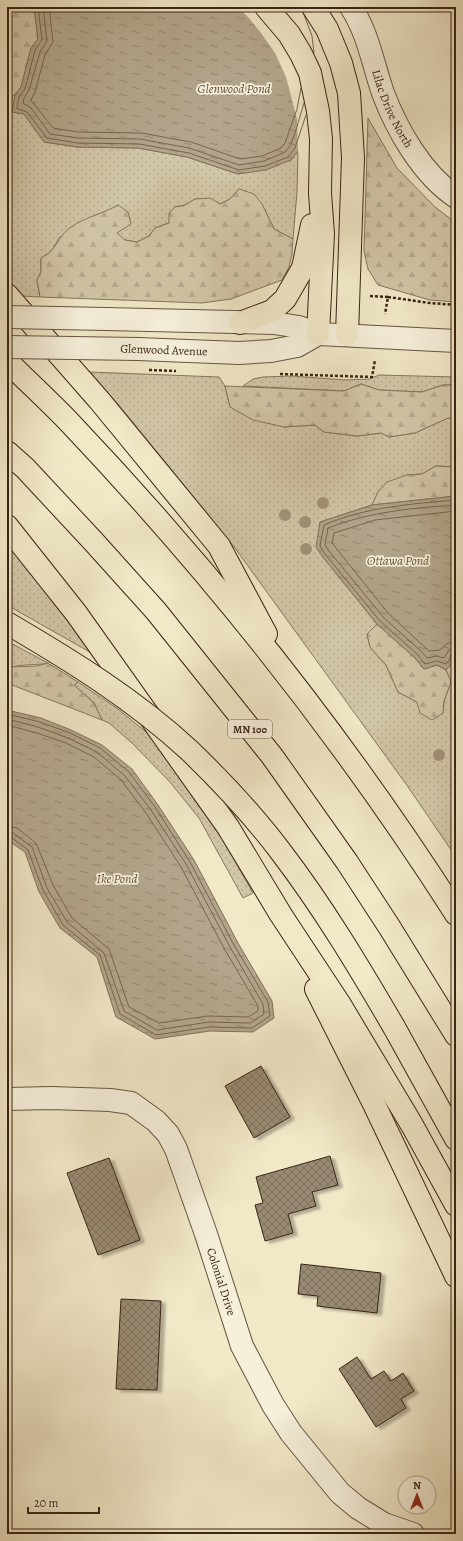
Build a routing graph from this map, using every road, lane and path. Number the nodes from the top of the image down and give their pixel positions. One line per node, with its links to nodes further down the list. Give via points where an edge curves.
1 (266, 7): 4 (highway, via 289,34 310,73 321,139)
2 (313, 7): 12 (highway, via 327,29 341,63 349,93 353,158)
3 (351, 7): 5 (street, Lilac Drive North, via 364,33 393,118 418,158)
4 (320, 193): 10 (highway, via 303,268 285,299 272,311); 11 (highway, via 323,234)
5 (456, 197)
6 (7, 295): 19 (highway, via 99,400 219,546)
7 (388, 297): 8 (path)
8 (456, 305)
9 (7, 317): 10 (street, bridge)
10 (240, 323): 11 (street, via 280,324)
11 (318, 334): 12 (street); 14 (street, Glenwood Avenue, bridge, via 297,346 239,353)
12 (347, 335): 13 (street)
13 (456, 341)
14 (7, 348)
15 (7, 361): 19 (highway, via 70,423 162,524)
16 (7, 452): 22 (highway, MN 100, via 88,535 156,611 272,756 356,875)
17 (7, 526): 21 (highway, via 76,613 228,827)
18 (7, 623): 24 (highway, bridge, via 92,674 130,701 189,750 249,813 285,858 355,962 394,1026)
19 (288, 676): 20 (highway, via 388,813)
20 (456, 914)
21 (281, 915): 25 (highway, via 339,1003 412,1125); 26 (highway)
22 (456, 1035)
23 (7, 1099): 27 (street, Colonial Drive, via 51,1098 131,1103 156,1121 168,1134 176,1149 242,1346 273,1405 291,1433 340,1493 384,1524)
24 (456, 1139)
25 (456, 1205)
26 (456, 1276)
27 (413, 1534)

